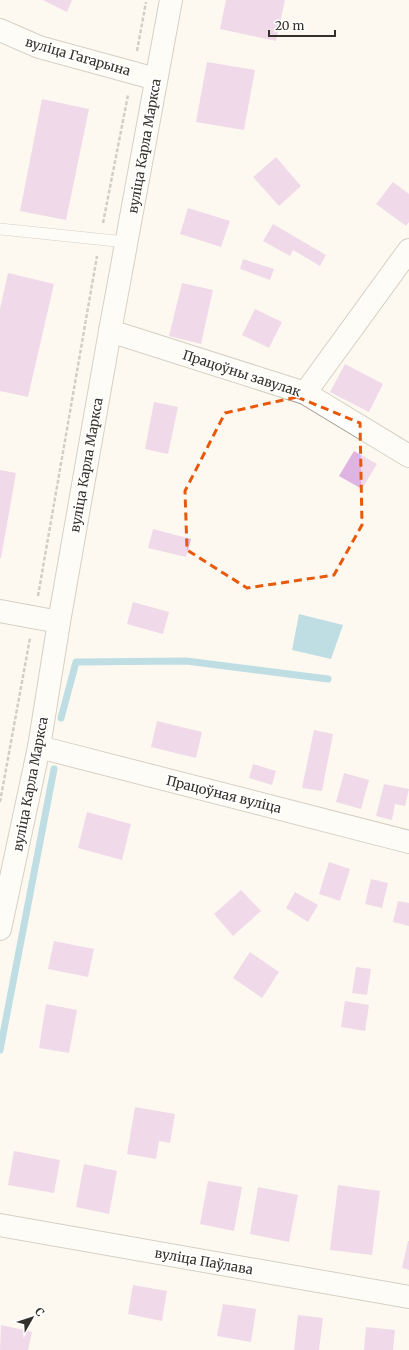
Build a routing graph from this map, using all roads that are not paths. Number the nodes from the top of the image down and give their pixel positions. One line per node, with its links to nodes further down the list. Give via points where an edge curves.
1 (171, 0): 3 (street, вуліца Карла Маркса)
2 (0, 30): 3 (street, вуліца Гагарына, via 40,47)
3 (156, 79): 5 (street, вуліца Карла Маркса)
4 (0, 228): 5 (lane)
5 (126, 242): 7 (street, вуліца Карла Маркса)
6 (409, 250): 8 (street)
7 (110, 331): 8 (street, Працоўны завулак); 11 (street, вуліца Карла Маркса)
8 (305, 393): 9 (street, Працоўны завулак)
9 (409, 456)
10 (0, 611): 11 (street)
11 (59, 622): 12 (street, вуліца Карла Маркса)
12 (39, 747): 13 (street, Працоўная вуліца); 14 (street, вуліца Карла Маркса)
13 (409, 842)
14 (0, 929)
15 (0, 1225): 16 (street, вуліца Паўлава)
16 (409, 1297)

